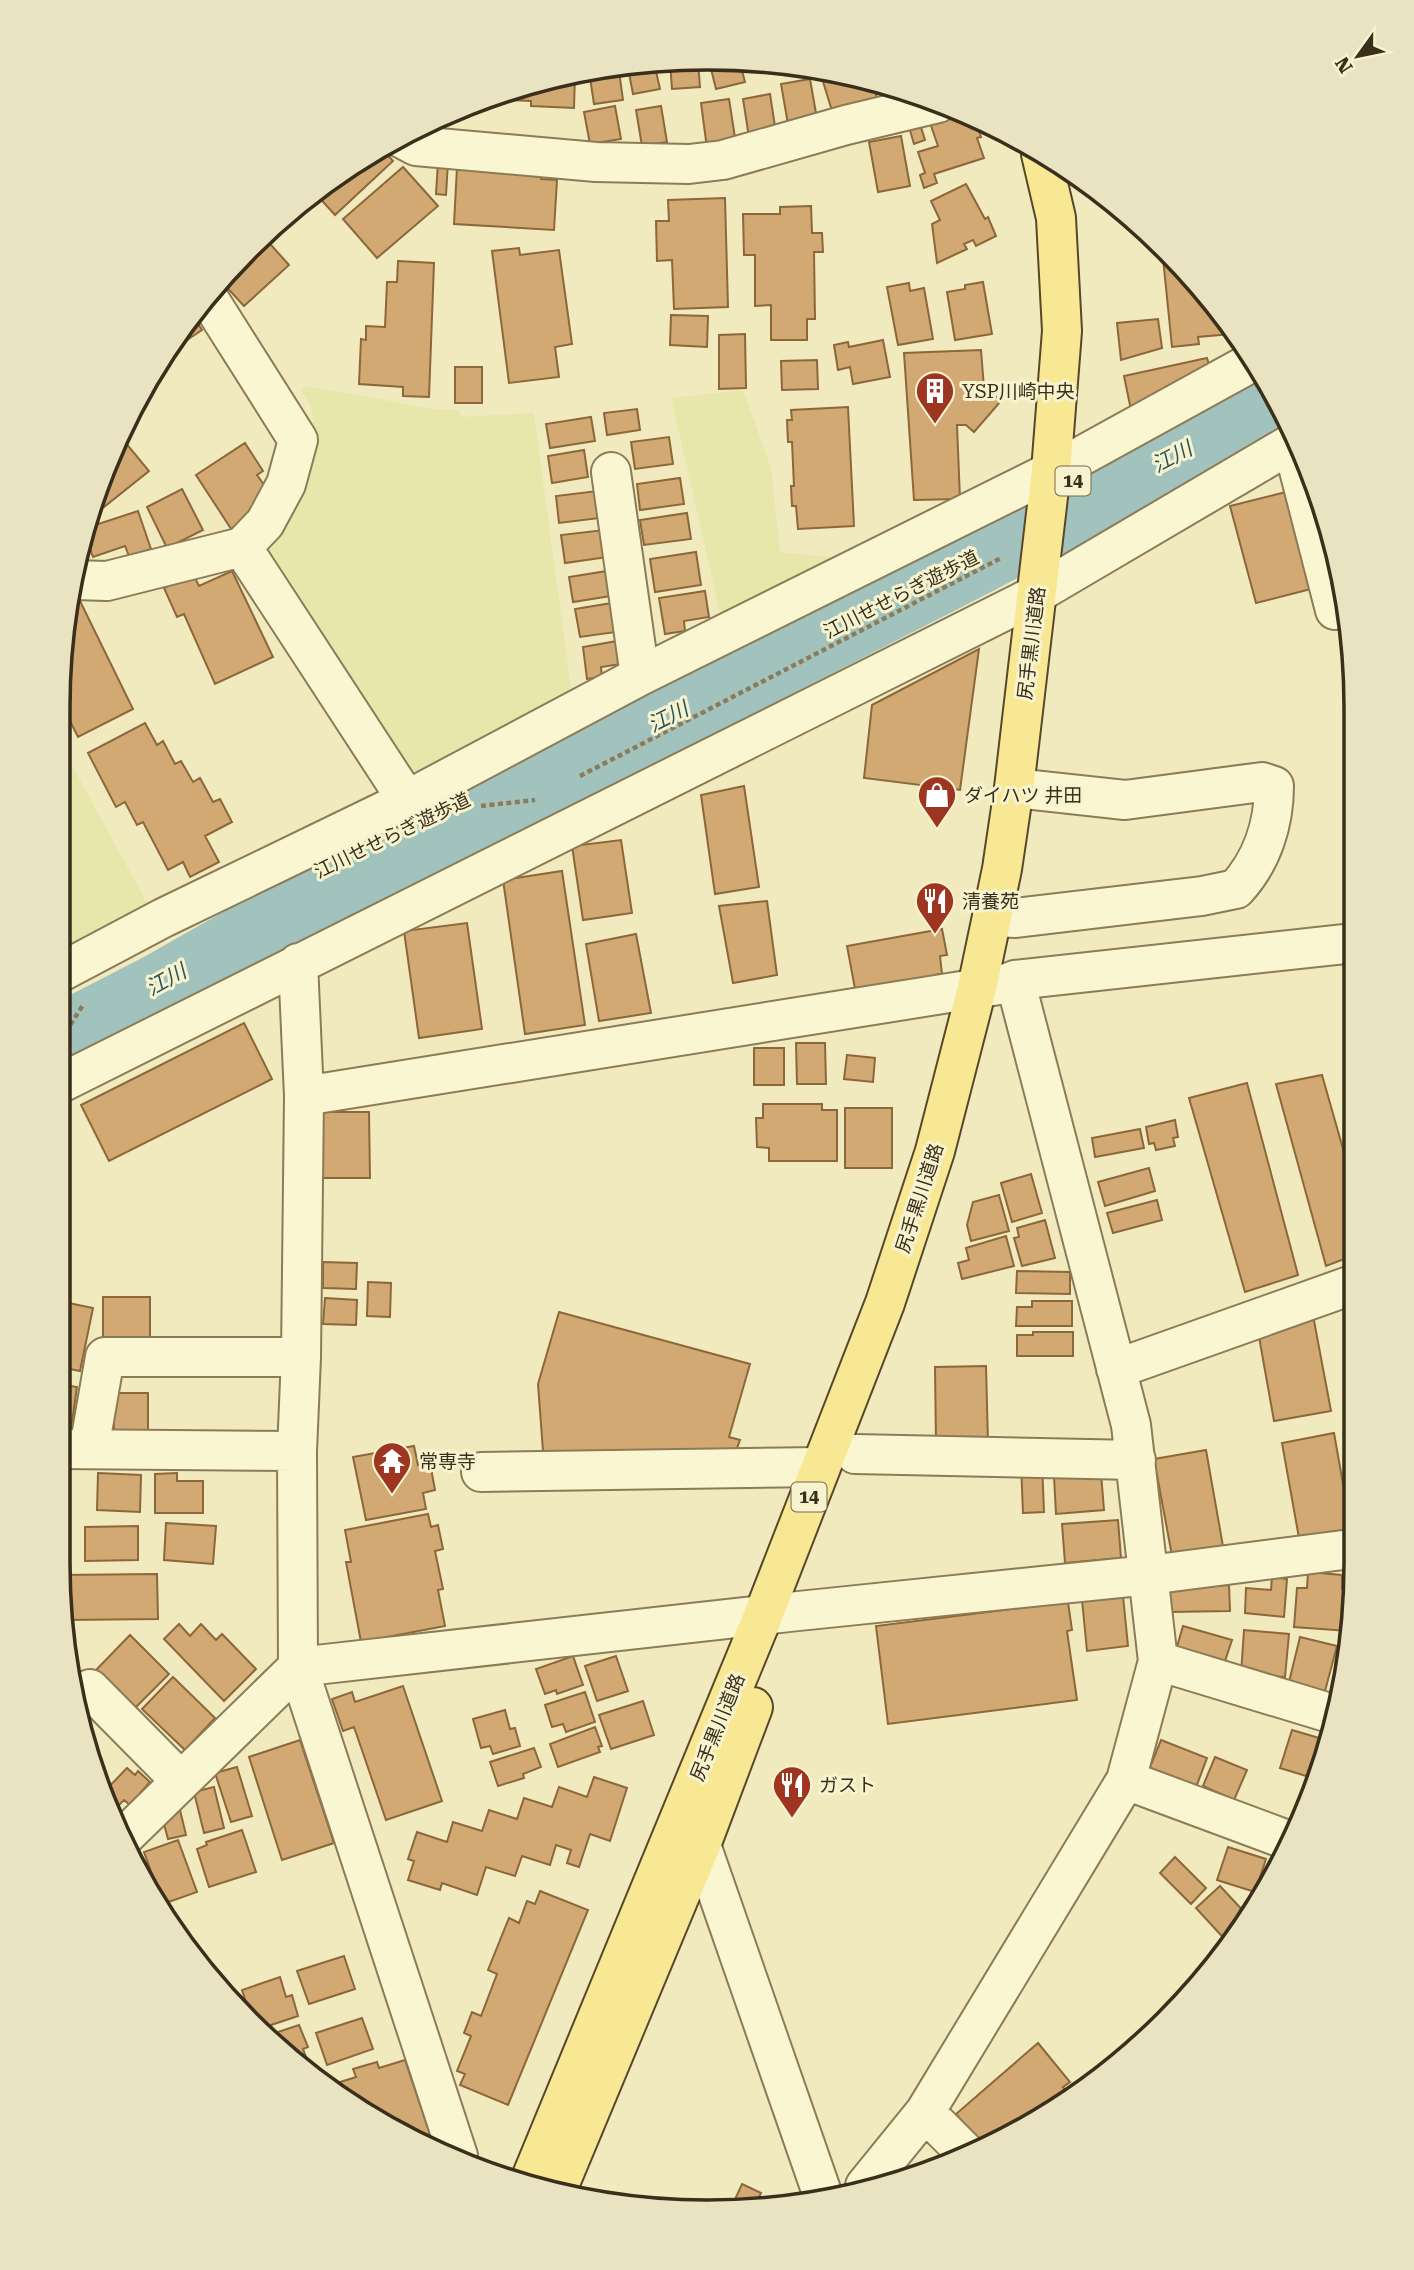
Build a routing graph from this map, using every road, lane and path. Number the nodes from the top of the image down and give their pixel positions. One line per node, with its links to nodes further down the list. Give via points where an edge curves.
1 (921, 107): 2 (street, via 723,160 689,164 596,162)
2 (411, 143)
3 (1044, 166): 8 (main road, 尻手黒川道路 / 14, via 1056,218)
4 (1069, 183): 8 (main road, 尻手黒川道路 / 14, via 1082,280 1081,405)
5 (213, 305): 11 (street, via 298,440 281,494 265,523)
6 (1245, 366): 8 (street)
7 (1288, 446): 14 (street)
8 (1064, 465): 14 (main road, 尻手黒川道路 / 14); 16 (street)
9 (611, 472): 16 (street)
10 (1306, 490): 15 (street)
11 (242, 547): 13 (street, via 107,581); 20 (street)
12 (1003, 558): 17 (path, 江川せせらぎ遊歩道)
13 (83, 580)
14 (1049, 586): 18 (main road, 尻手黒川道路 / 14); 24 (street)
15 (1337, 610)
16 (640, 676): 20 (street)
17 (570, 782)
18 (1026, 790): 22 (main road, 尻手黒川道路 / 14); 22 (street, via 1125,800 1262,782 1275,786 1272,818 1258,860 1236,889 1202,897)
19 (545, 794): 21 (path, 江川せせらぎ遊歩道, via 533,801)
20 (407, 800): 25 (street)
21 (476, 807)
22 (1004, 918): 26 (main road, 尻手黒川道路 / 14)
23 (1344, 944): 26 (street)
24 (298, 963): 29 (street); 30 (street)
25 (70, 967)
26 (999, 984): 30 (street); 33 (street); 36 (main road, 尻手黒川道路 / 14, via 960,1156 905,1317)
27 (83, 1003): 28 (path)
28 (70, 1025)
29 (70, 1078)
30 (304, 1096): 32 (street)
31 (1344, 1289): 33 (street)
32 (300, 1357): 34 (street, via 105,1357); 35 (street)
33 (1116, 1369): 37 (street)
34 (74, 1449): 35 (street)
35 (297, 1451): 43 (street)
36 (838, 1460): 37 (street); 38 (street); 41 (main road, 尻手黒川道路 / 14)
37 (1136, 1460): 40 (street)
38 (481, 1472)
39 (1344, 1550): 40 (street)
40 (1149, 1575): 41 (street); 42 (street)
41 (776, 1614): 43 (street); 50 (main road, 尻手黒川道路 / 14); 54 (main road, 尻手黒川道路 / 14)
42 (1158, 1661): 45 (street); 46 (street)
43 (298, 1667): 47 (street); 52 (street)
44 (90, 1689): 47 (street)
45 (1326, 1712)
46 (1126, 1780): 49 (street); 51 (street)
47 (181, 1781): 48 (street)
48 (130, 1831)
49 (1281, 1838)
50 (701, 1845): 56 (main road, 尻手黒川道路 / 14); 57 (street)
51 (925, 2112): 53 (street); 55 (street)
52 (456, 2148)
53 (960, 2148)
54 (532, 2175)
55 (871, 2178)
56 (560, 2182)
57 (821, 2190)

